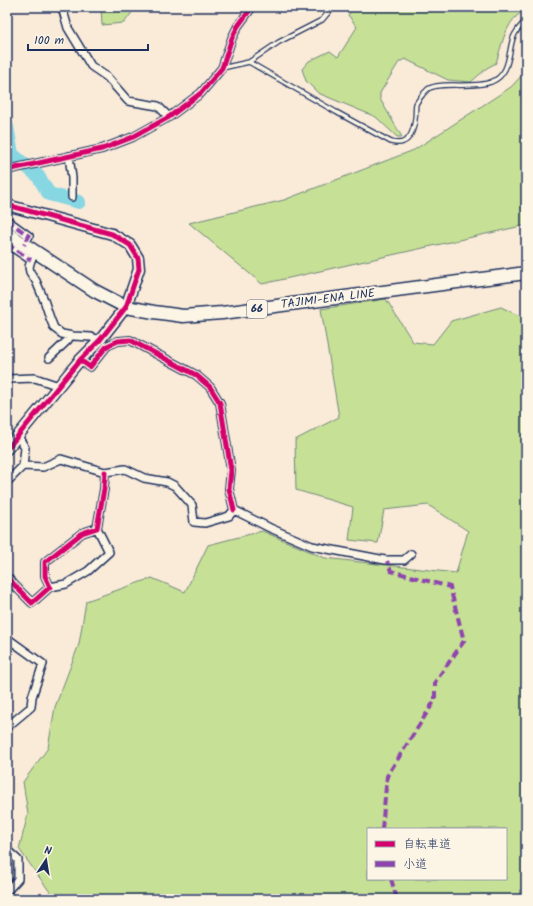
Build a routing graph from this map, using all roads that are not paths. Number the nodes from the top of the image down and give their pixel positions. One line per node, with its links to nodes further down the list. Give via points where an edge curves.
1 (62, 7): 7 (street, via 68,28 91,66 107,78 128,101 158,106)
2 (252, 7): 6 (street, via 232,38)
3 (333, 7): 5 (lane, via 322,20 279,42)
4 (526, 21): 5 (lane, via 514,38 501,76 490,82 470,86 428,89 417,103 412,131 408,138 398,144 370,131)
5 (249, 62): 6 (lane)
6 (222, 68): 7 (street, via 201,93)
7 (169, 117): 8 (street, via 118,143)
8 (69, 156): 9 (street); 10 (street)
9 (7, 170)
10 (72, 198)
11 (7, 205): 18 (street, via 112,234 130,245 138,258 139,269)
12 (7, 220): 15 (street, via 29,236)
13 (7, 234): 15 (main road, TAJIMI-ENA LINE / 66)
14 (7, 244): 16 (street)
15 (24, 245): 16 (main road, TAJIMI-ENA LINE / 66)
16 (34, 257): 18 (main road, TAJIMI-ENA LINE / 66); 19 (street, via 29,266 30,272 39,287 54,328)
17 (526, 273): 18 (main road, TAJIMI-ENA LINE / 66, via 222,313 183,316)
18 (126, 307): 20 (street)
19 (70, 336): 20 (street); 21 (street)
20 (100, 340): 22 (street)
21 (49, 358)
22 (80, 360): 24 (street); 30 (street, via 90,367 107,346 118,341 130,340 196,375 210,387 220,403 231,470 229,489)
23 (7, 379): 24 (street, via 35,378)
24 (59, 386): 25 (street)
25 (18, 436): 26 (street); 27 (street, via 25,448)
26 (7, 449)
27 (22, 466): 28 (street, via 43,466 61,459); 29 (street)
28 (105, 472): 30 (street, via 125,469 144,478 176,486 192,505 194,522 205,523 229,516); 31 (street)
29 (7, 482)
30 (234, 510): 32 (street, via 312,546 386,560 404,560)
31 (97, 528): 34 (street, via 82,533 45,562 45,576); 34 (street, via 109,552 88,571 66,584)
32 (411, 554)
33 (7, 576): 34 (street, via 32,603)
34 (50, 587)
35 (7, 638): 36 (street, via 43,664 31,707)
36 (7, 727)
37 (7, 850): 38 (street, via 18,860 18,879)
38 (7, 891)

